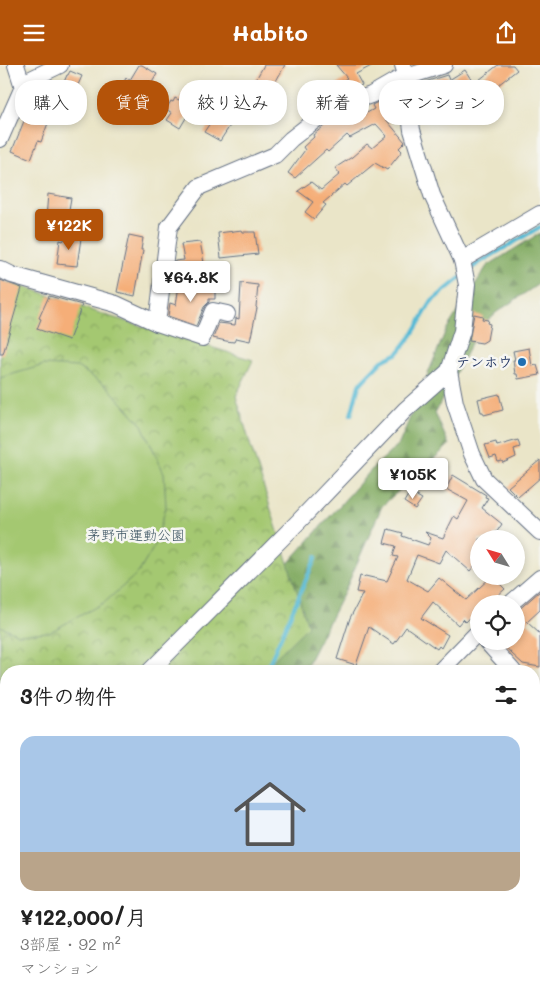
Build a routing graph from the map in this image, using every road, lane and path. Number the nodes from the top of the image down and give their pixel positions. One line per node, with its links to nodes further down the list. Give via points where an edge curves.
1 (16, 65): 5 (street)
2 (60, 65): 6 (street)
3 (444, 65): 4 (street)
4 (406, 71): 10 (street, via 412,130 432,195); 13 (street, via 397,81 371,95 328,110 275,155 199,187 169,227)
5 (21, 80)
6 (29, 80)
7 (15, 105): 8 (street)
8 (0, 139)
9 (540, 214): 10 (street)
10 (462, 260): 14 (street, via 467,285 462,331)
11 (0, 269): 13 (street, via 116,304)
12 (228, 314): 13 (street, via 213,311 202,338)
13 (157, 323)
14 (449, 371): 15 (street, via 462,428 484,479); 20 (street, via 405,410)
15 (540, 532)
16 (540, 578): 17 (street)
17 (520, 595)
18 (470, 643): 21 (street)
19 (494, 650): 22 (street)
20 (156, 665)
21 (446, 665)
22 (508, 665)

